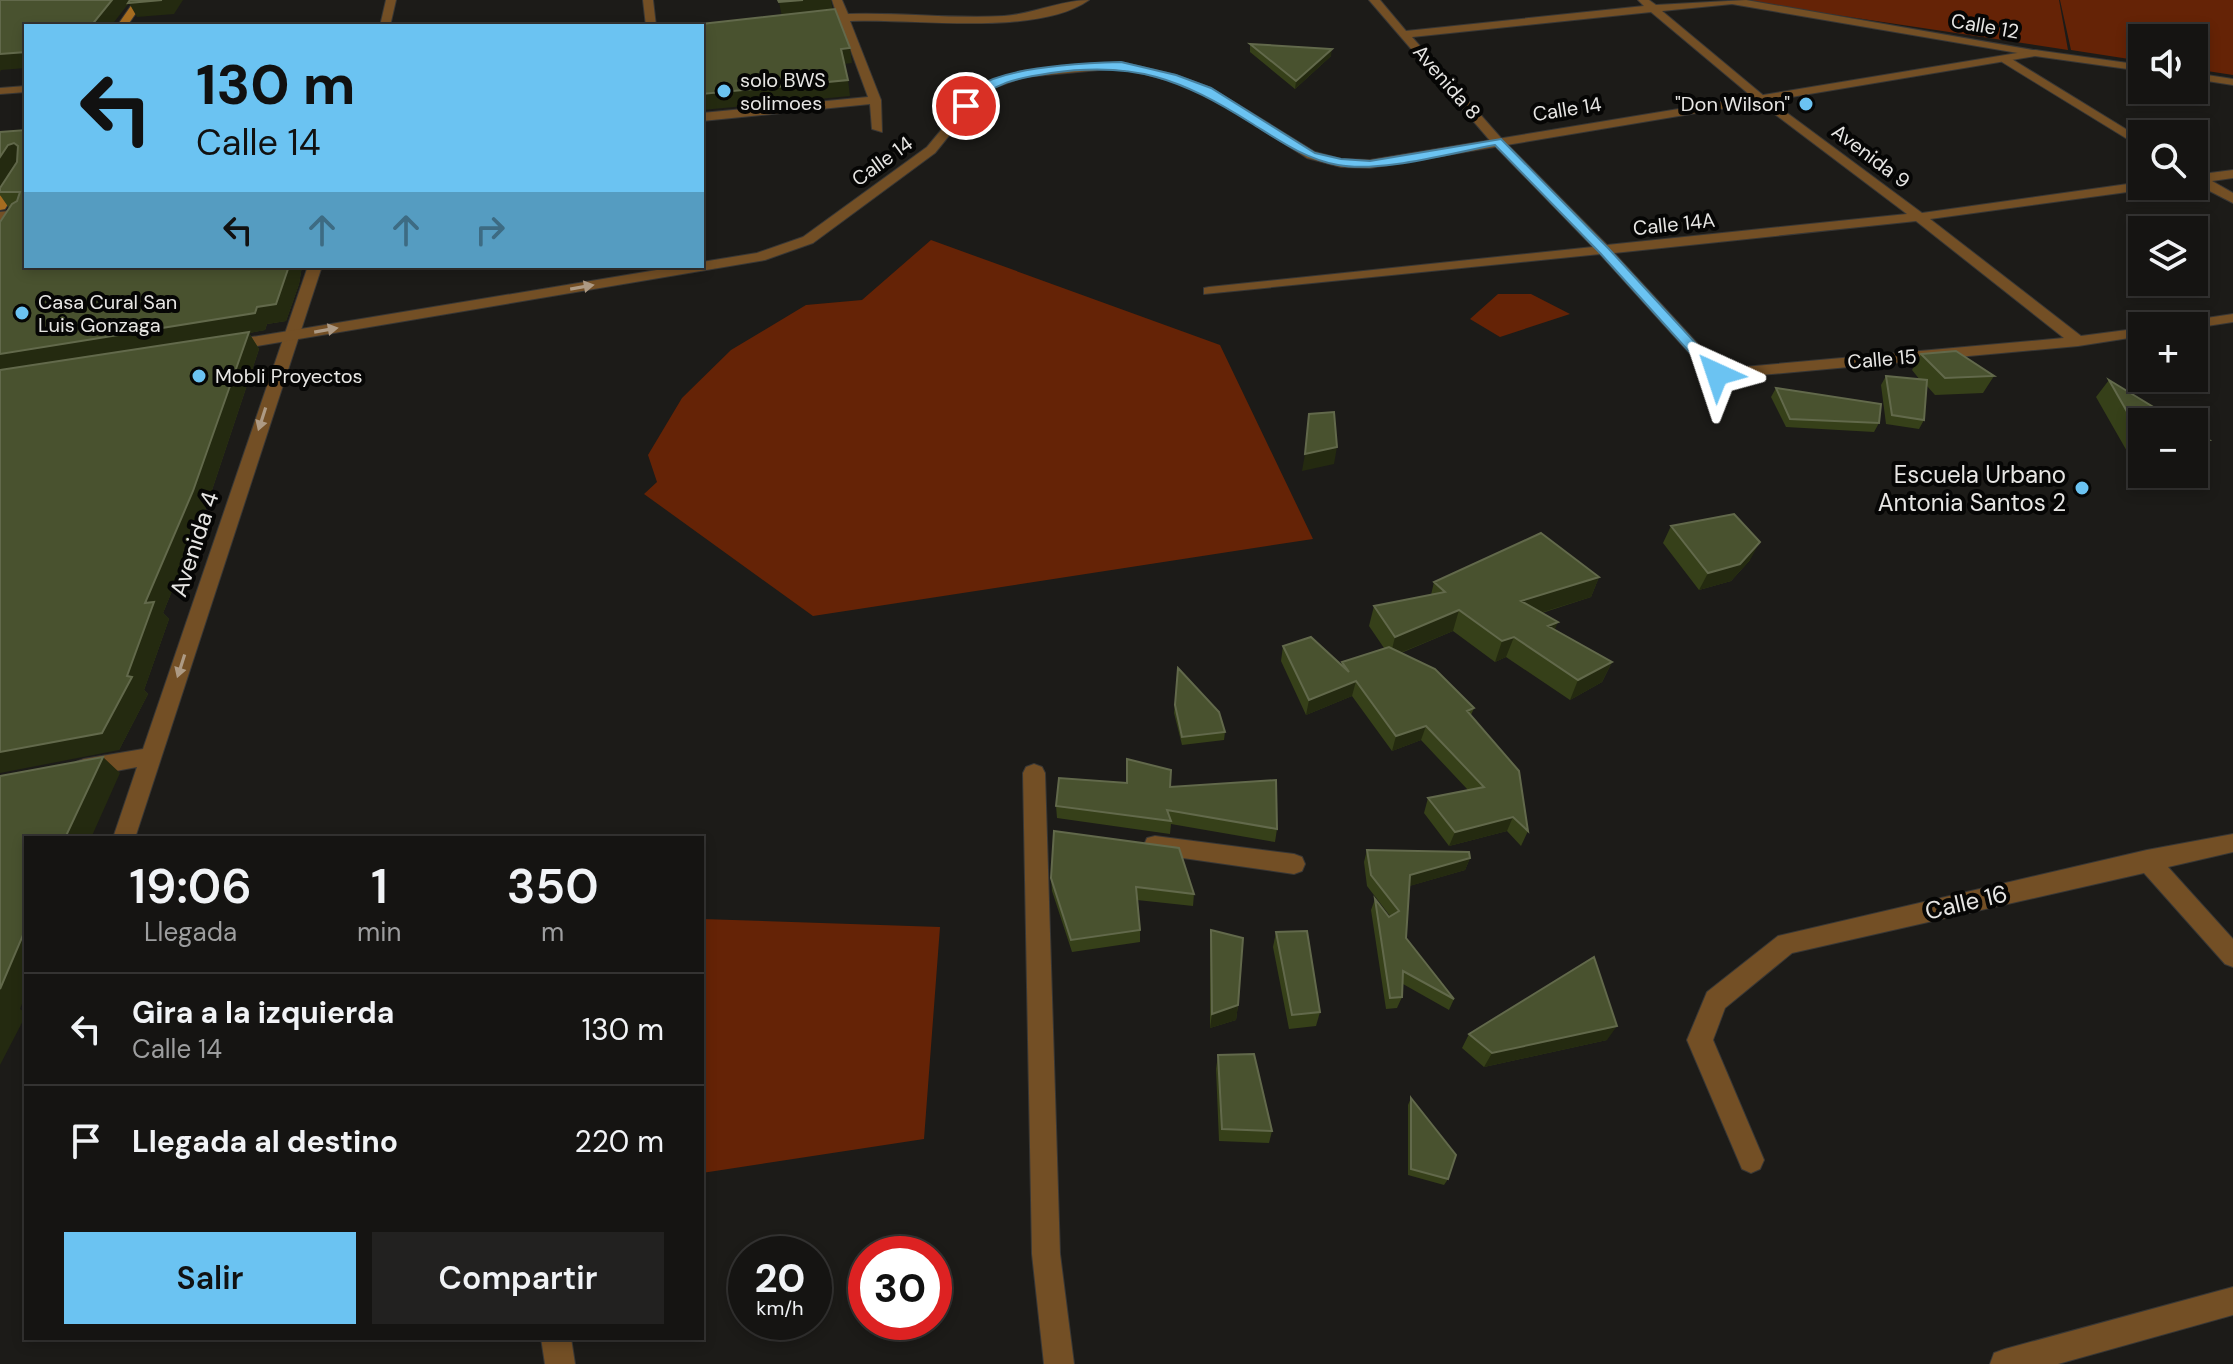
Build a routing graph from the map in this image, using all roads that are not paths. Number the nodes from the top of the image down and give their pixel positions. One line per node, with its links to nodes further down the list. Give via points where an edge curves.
1 (140, 0): 11 (main road)
2 (391, 0): 12 (street)
3 (648, 0): 13 (street)
4 (837, 0): 9 (street)
5 (1084, 0): 9 (street, via 1056,12 971,22)
6 (1374, 0): 14 (street, Avenida 8)
7 (1735, 1): 8 (street, Calle 12); 15 (street, Calle 12)
8 (1647, 4): 14 (street, Calle 12); 22 (street, Avenida 9)
9 (843, 17): 10 (street); 23 (street)
10 (796, 22)
11 (123, 24)
12 (385, 24)
13 (651, 24)
14 (1405, 34): 27 (street, Avenida 8)
15 (2035, 53): 16 (street, Calle 14); 17 (street, Calle 12)
16 (2006, 60): 22 (street, Calle 14); 26 (street)
17 (2128, 66)
18 (2208, 78): 19 (street)
19 (2233, 82)
20 (24, 89): 21 (street)
21 (0, 91)
22 (1760, 98): 27 (street, Calle 14); 37 (street, Avenida 9)
23 (875, 100): 24 (street); 25 (street)
24 (704, 117)
25 (878, 129)
26 (2128, 135)
27 (1497, 141): 38 (street, Avenida 8); 39 (street, Calle 14, via 1370,164 1341,163 1311,155 1207,90 1172,77 1121,65 1022,74 981,89 931,150 808,240 760,257)
28 (24, 169): 34 (main road)
29 (2233, 174): 30 (street)
30 (2208, 176)
31 (2208, 185): 33 (street)
32 (2128, 188): 37 (street, Calle 14A)
33 (2233, 199)
34 (0, 206)
35 (24, 213): 36 (street)
36 (0, 216)
37 (1919, 217): 38 (street, Calle 14A); 48 (street, Avenida 9)
38 (1605, 251): 43 (street, Calle 14A); 50 (street, Avenida 8)
39 (704, 264)
40 (314, 268): 47 (street, Avenida 4)
41 (674, 268): 42 (street, Calle 14)
42 (650, 271): 47 (street, Calle 14, one-way to 42)
43 (1209, 291)
44 (2233, 318): 45 (street)
45 (2208, 322)
46 (2128, 334): 48 (street, Calle 15)
47 (290, 336): 49 (street, Calle 14); 51 (street, Avenida 4, one-way to 51)
48 (2078, 341): 50 (street, Calle 15)
49 (214, 348)
50 (1717, 374)
51 (151, 756): 52 (street); 54 (street, Avenida 4)
52 (61, 773)
53 (1034, 773): 64 (street, via 1044,829 1046,1254)
54 (125, 836)
55 (1127, 841): 58 (street)
56 (2233, 843): 57 (street, Calle 16)
57 (2147, 860): 59 (street); 60 (street, Calle 16, via 1786,944 1716,1000 1700,1040)
58 (1294, 864)
59 (2233, 956)
60 (1751, 1160)
61 (2233, 1301): 65 (street)
62 (556, 1340): 63 (street)
63 (560, 1364)
64 (1059, 1364)
65 (2005, 1364)

